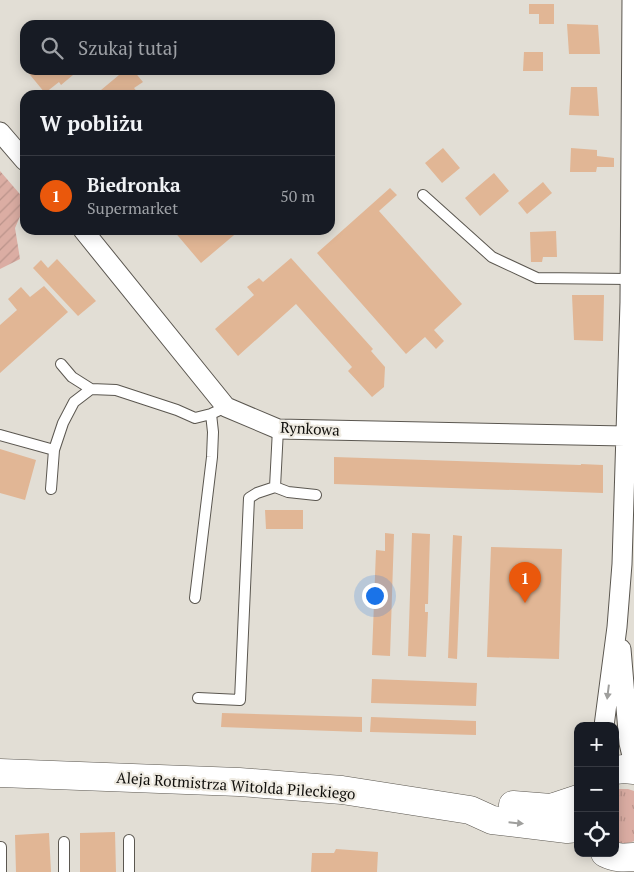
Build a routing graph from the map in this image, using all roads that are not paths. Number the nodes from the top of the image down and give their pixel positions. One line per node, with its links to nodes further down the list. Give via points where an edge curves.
1 (632, 0): 6 (street)
2 (0, 132): 3 (street)
3 (20, 155)
4 (423, 195): 6 (lane, via 492,257 537,278)
5 (87, 235): 9 (street, Rynkowa)
6 (630, 279): 12 (street)
7 (61, 364): 8 (lane, via 72,377)
8 (91, 389): 9 (lane, via 116,390 195,418); 13 (lane, via 74,402)
9 (218, 410): 10 (street, Rynkowa); 17 (lane)
10 (278, 429): 12 (street, Rynkowa); 14 (lane)
11 (0, 436): 13 (lane)
12 (625, 436): 18 (street)
13 (54, 450): 15 (lane)
14 (275, 487): 16 (lane); 20 (lane, via 249,498 240,700)
15 (51, 489)
16 (316, 495)
17 (195, 598)
18 (617, 627): 19 (street); 21 (street, one-way to 21)
19 (628, 660): 22 (street, via 629,744)
20 (198, 698)
21 (605, 722)
22 (634, 764)
23 (619, 770): 24 (street)
24 (634, 770)
25 (0, 773): 27 (street, Aleja Rotmistrza Witolda Pileckiego, via 239,782 342,790)
26 (574, 800): 27 (street, Aleja Rotmistrza Witolda Pileckiego, via 551,808 496,804)
27 (470, 810): 28 (street, Aleja Rotmistrza Witolda Pileckiego, one-way to 28, via 492,820)
28 (574, 828)
29 (129, 840): 37 (lane)
30 (64, 842): 36 (lane)
31 (1, 847): 35 (lane)
32 (593, 857): 38 (street)
33 (618, 857): 34 (street)
34 (634, 857): 39 (street)
35 (1, 872)
36 (64, 872)
37 (129, 872)
38 (595, 872)
39 (629, 872)

